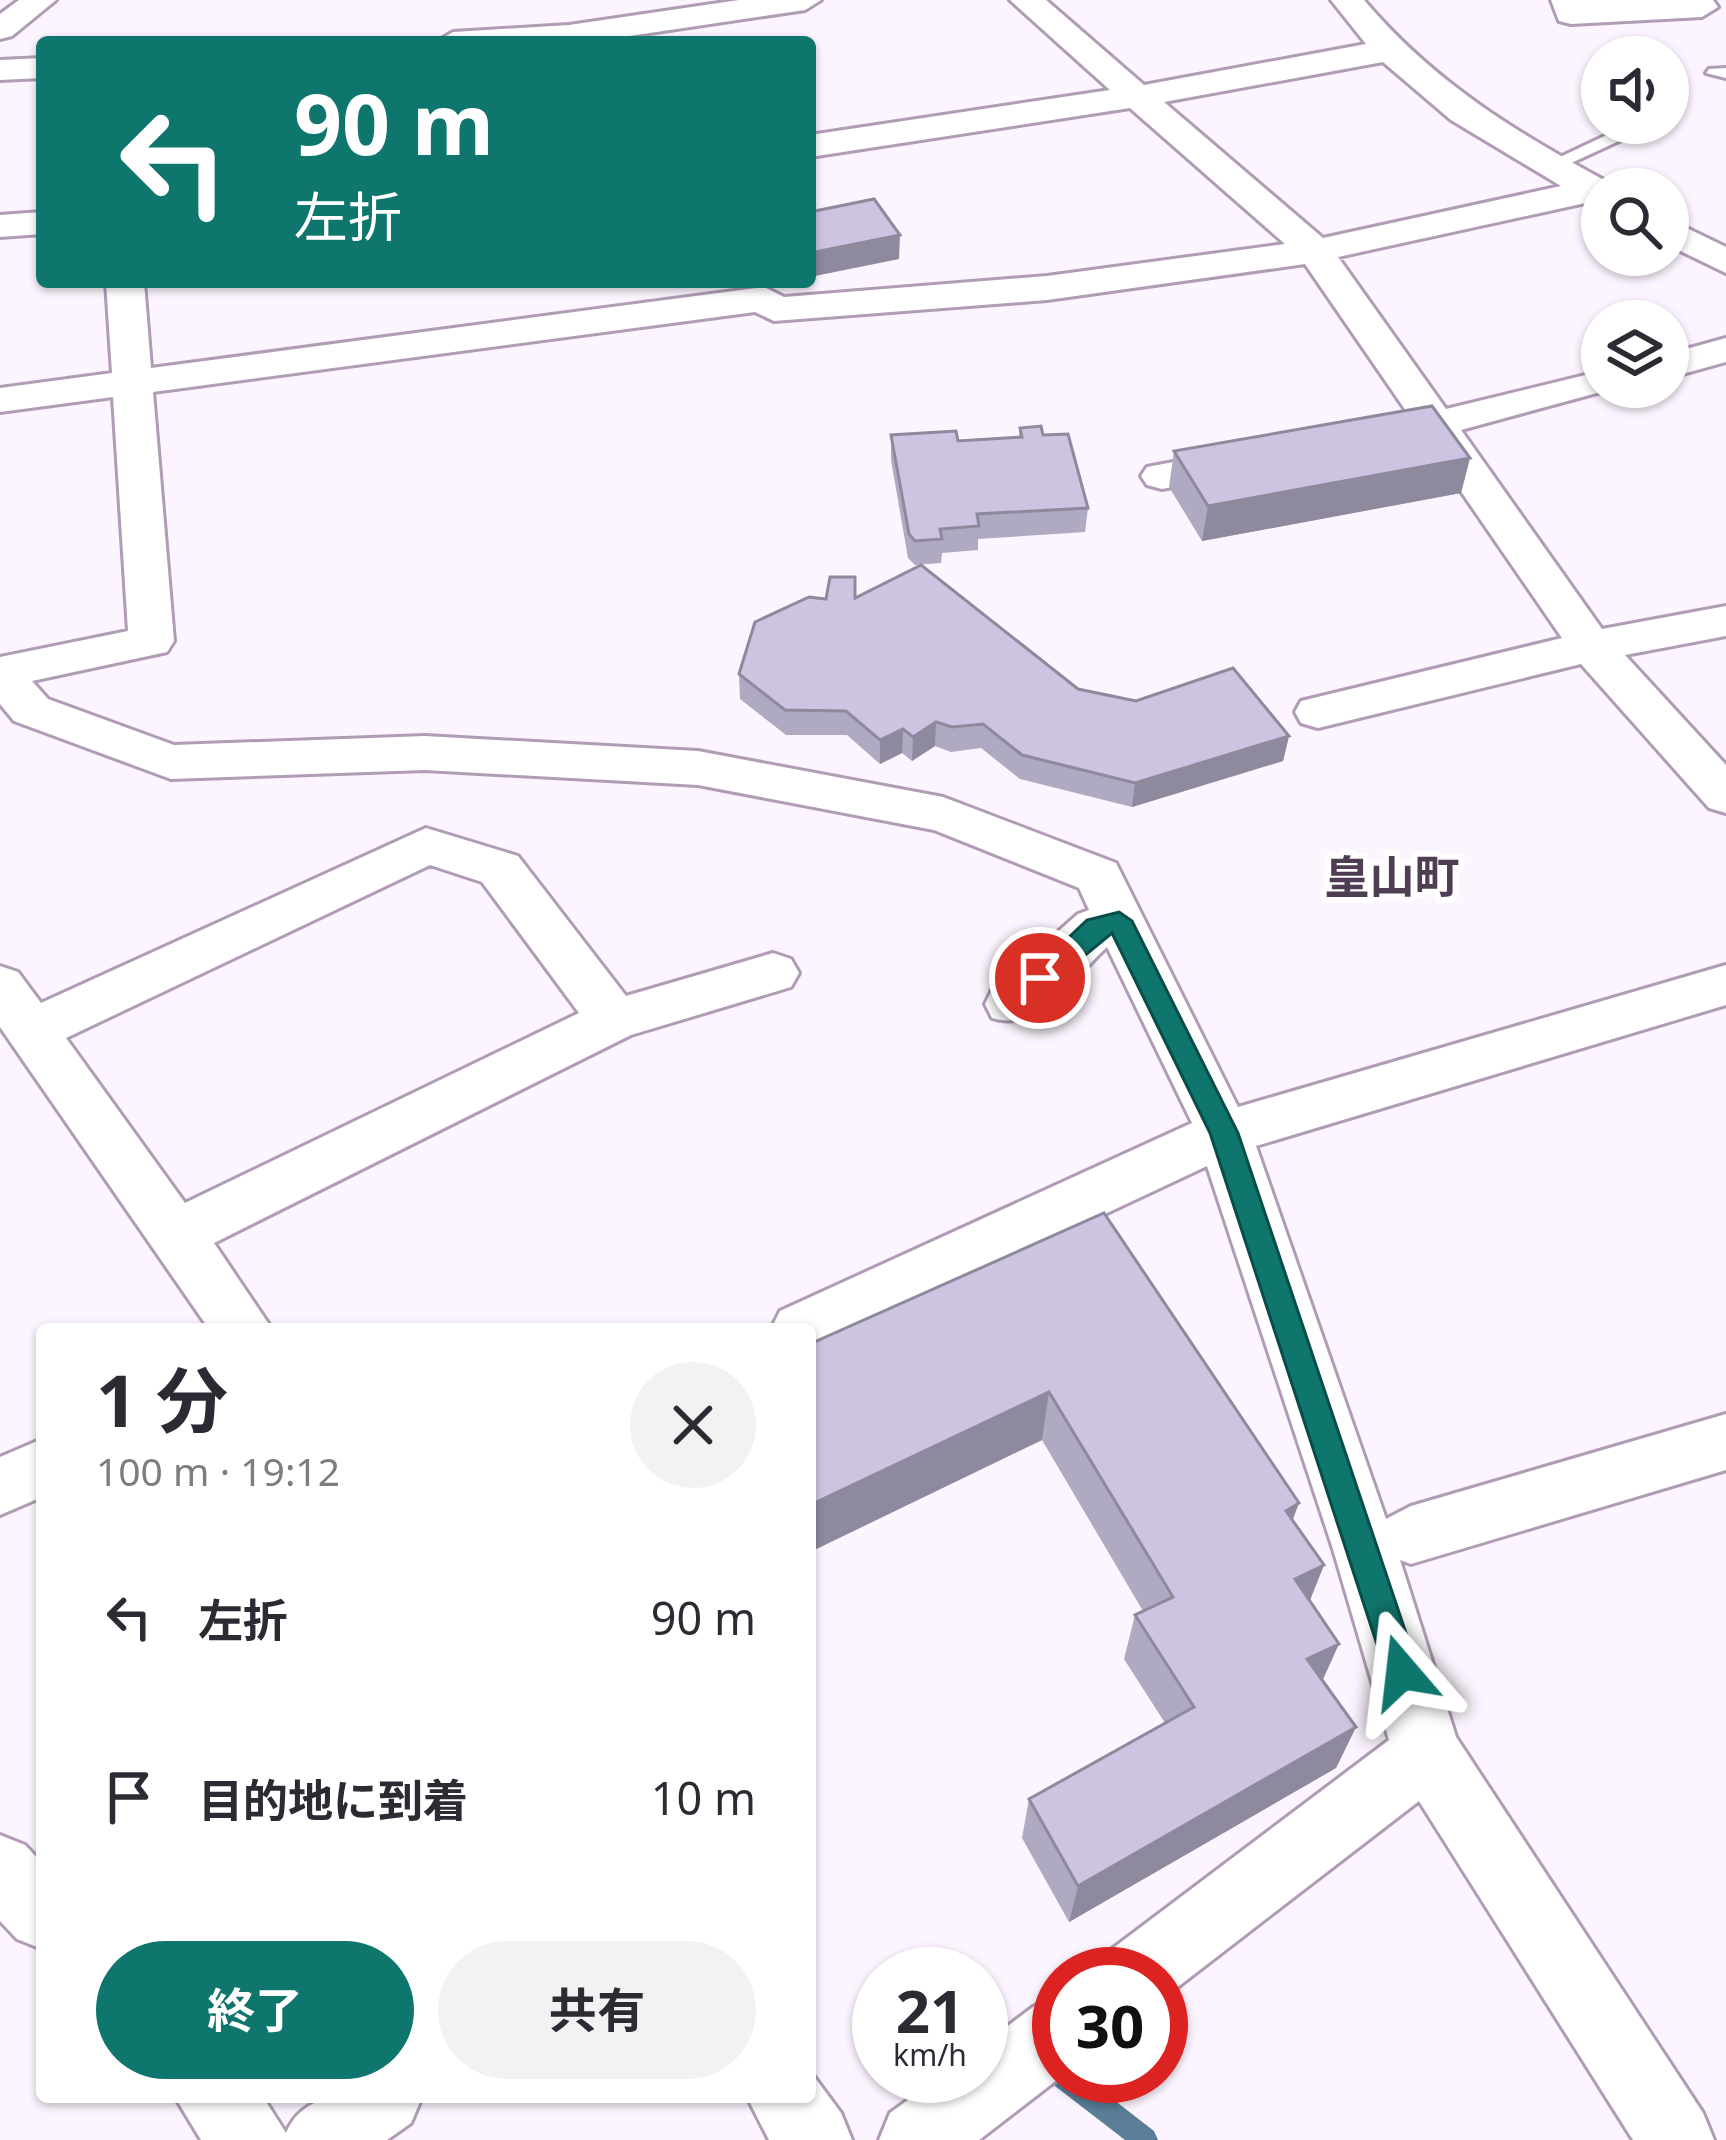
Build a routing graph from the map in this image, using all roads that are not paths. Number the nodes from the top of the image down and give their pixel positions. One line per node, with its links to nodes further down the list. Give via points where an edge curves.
1 (40, 0): 8 (street)
2 (545, 0): 9 (street)
3 (805, 0): 10 (street)
4 (1026, 0): 15 (street)
5 (1347, 0): 12 (street)
6 (1567, 0): 7 (street, via 1571,14)
7 (1701, 4): 11 (street)
8 (0, 29)
9 (570, 36)
10 (583, 36)
11 (1726, 39)
12 (1387, 51): 15 (street); 18 (street, via 1466,119)
13 (36, 68): 14 (street)
14 (0, 70)
15 (1141, 97): 17 (street); 24 (street)
16 (1598, 144): 18 (lane)
17 (816, 145)
18 (1550, 166): 19 (street)
19 (1581, 183)
20 (1581, 196): 24 (street)
21 (36, 223): 22 (street)
22 (0, 226)
23 (1689, 242): 25 (street)
24 (1315, 251): 27 (street, via 1047,288 775,309); 33 (street)
25 (1726, 262)
26 (126, 288): 30 (street)
27 (757, 291): 30 (street)
28 (1726, 350): 29 (street)
29 (1689, 360)
30 (134, 379): 32 (street); 39 (street, via 152,641)
31 (1581, 389): 33 (street)
32 (0, 400)
33 (1442, 425): 34 (street); 38 (street)
34 (1372, 438)
35 (1278, 455): 36 (street)
36 (1162, 476)
37 (1726, 621): 38 (street)
38 (1591, 646): 40 (street); 41 (street)
39 (0, 672): 42 (street, via 31,710 171,762 425,753 698,768 943,814 1098,876)
40 (1318, 712)
41 (1726, 796)
42 (1119, 921): 45 (street, via 1096,927); 48 (street)
43 (773, 973): 47 (street)
44 (1726, 986): 48 (street)
45 (1011, 1004)
46 (11, 1007): 47 (street, via 426,846 500,869); 49 (street)
47 (614, 1020): 49 (street)
48 (1224, 1133): 51 (street); 56 (street)
49 (175, 1235): 50 (street)
50 (238, 1323)
51 (814, 1323)
52 (1726, 1442): 55 (street)
53 (36, 1470): 54 (street)
54 (0, 1487)
55 (1411, 1535)
56 (1427, 1753): 59 (street); 68 (street)
57 (0, 1870): 58 (street)
58 (36, 1908)
59 (1172, 1947)
60 (1032, 2053): 67 (street)
61 (217, 2103): 64 (street)
62 (376, 2103): 65 (street)
63 (788, 2103): 66 (street)
64 (251, 2140)
65 (321, 2140)
66 (814, 2140)
67 (917, 2140)
68 (1676, 2140)

